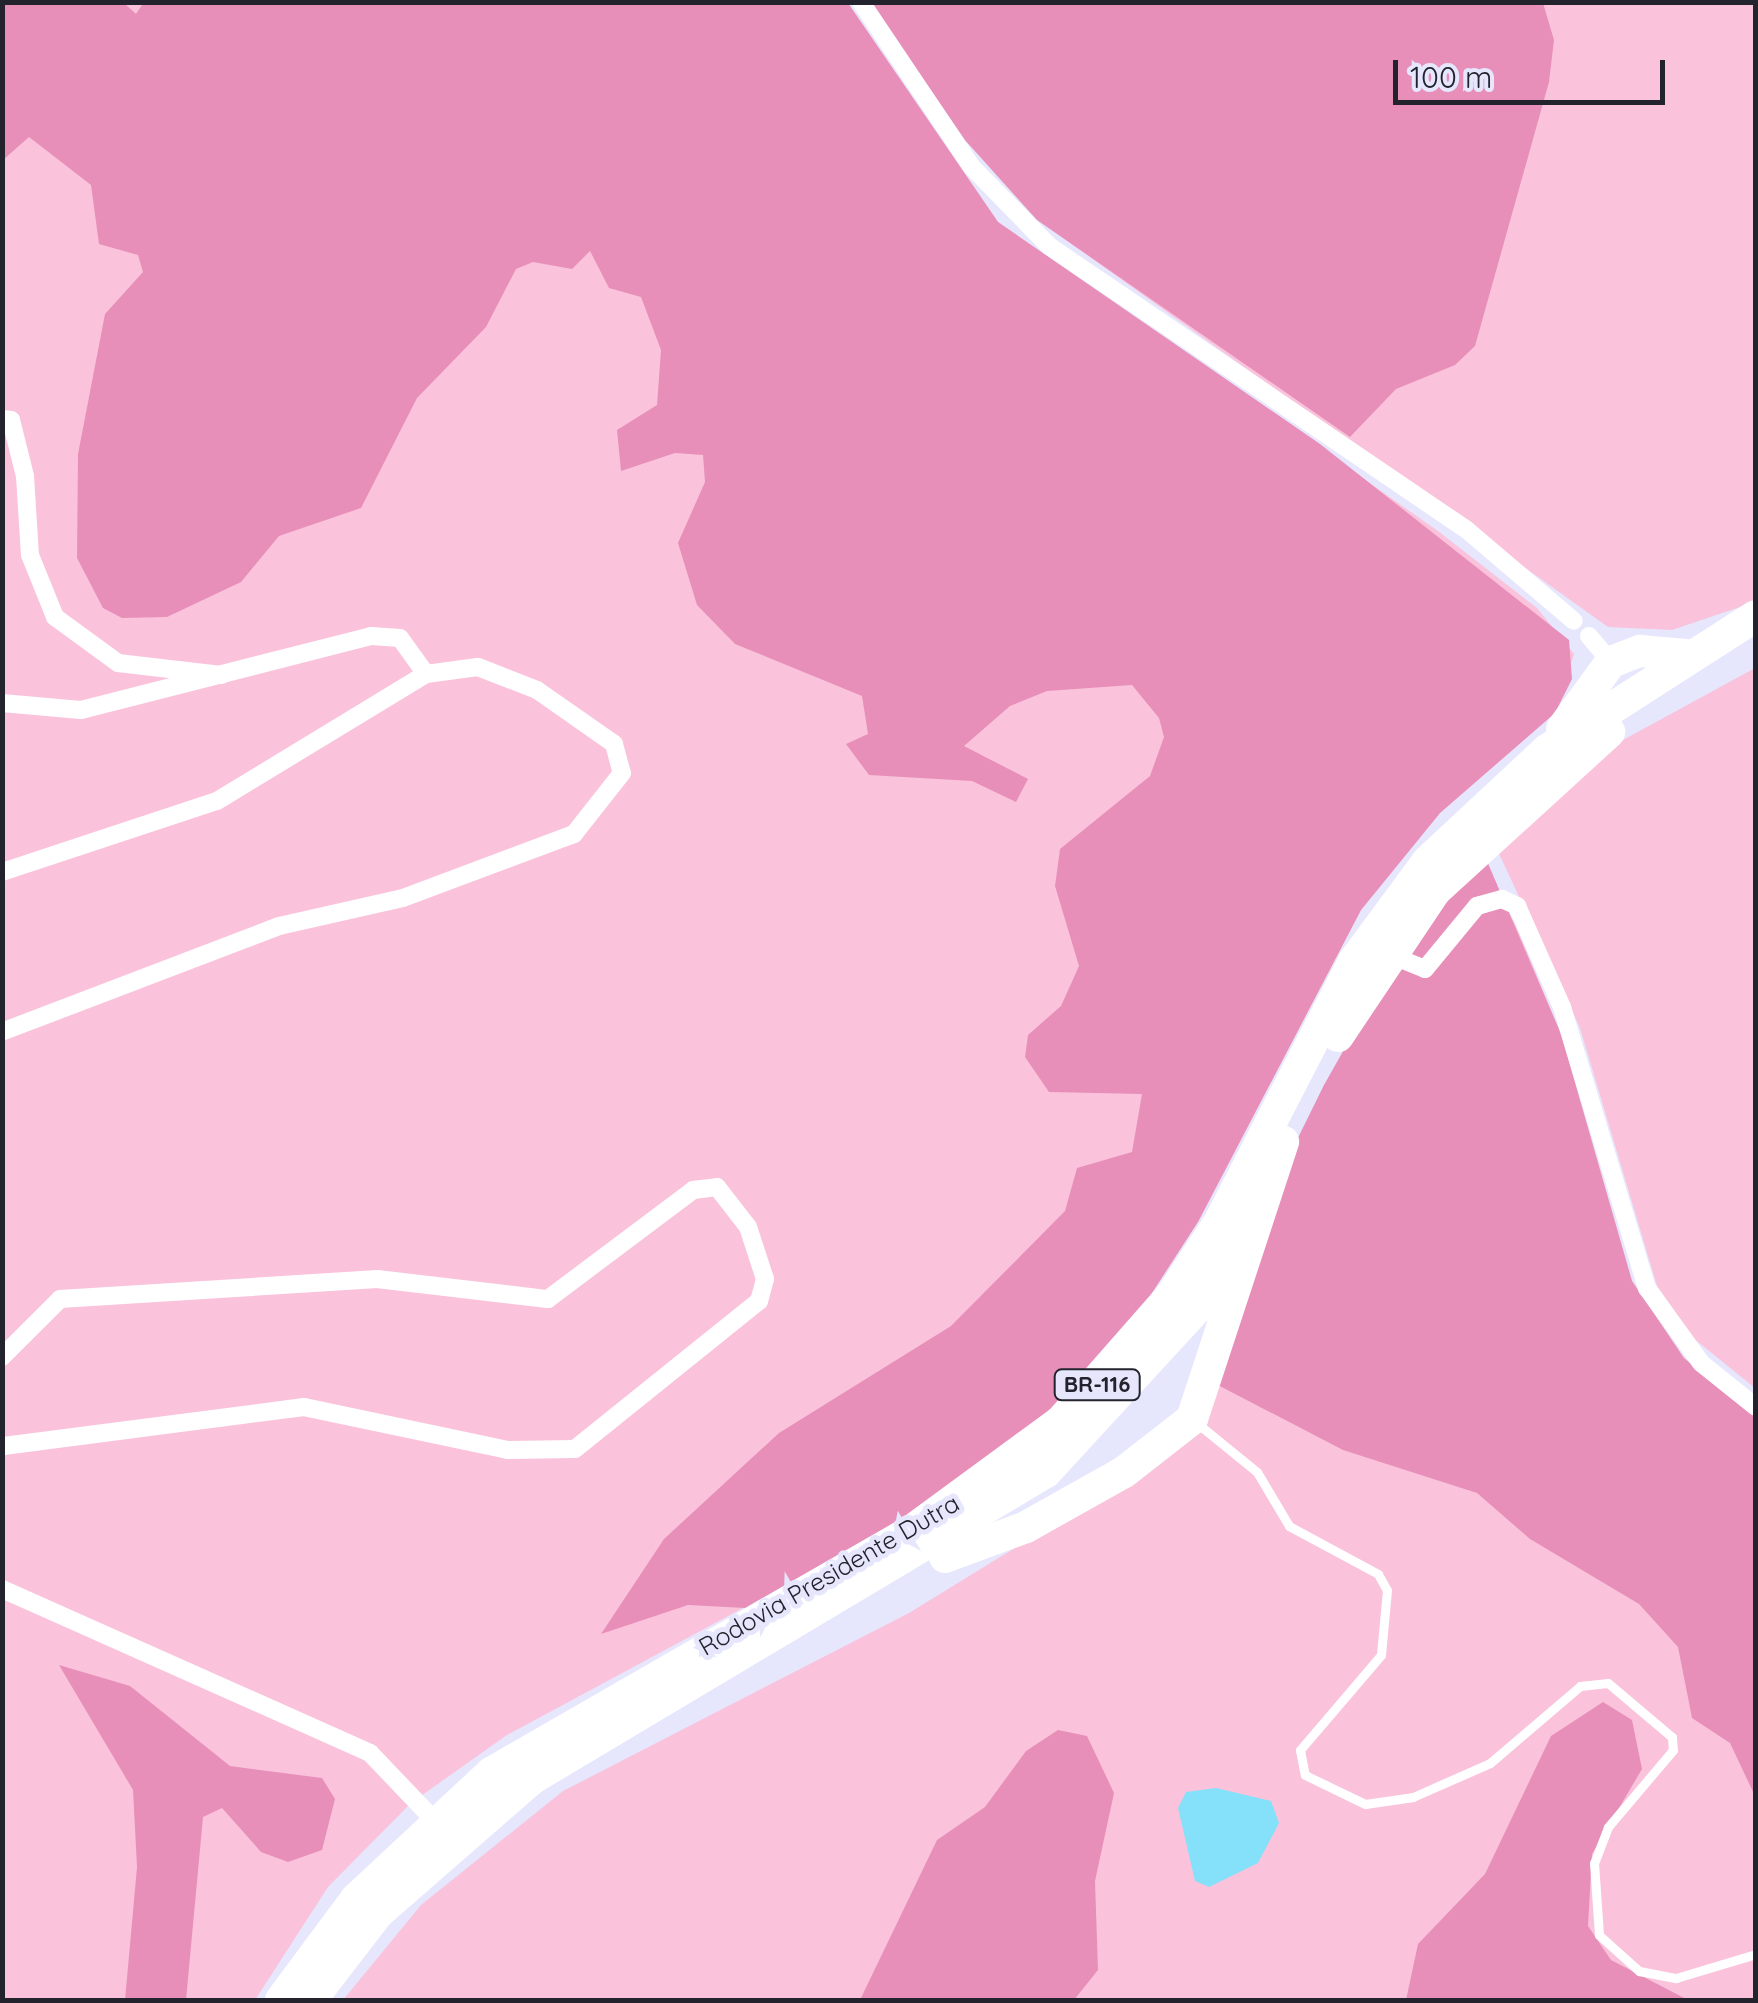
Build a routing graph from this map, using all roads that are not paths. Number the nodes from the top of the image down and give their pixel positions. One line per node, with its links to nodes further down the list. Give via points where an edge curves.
1 (861, 2): 4 (street, via 971,166 1020,220 1466,530)
2 (2, 419): 10 (street, via 11,420 25,476 30,556 55,617 118,664)
3 (1756, 616): 7 (highway, Rodovia Presidente Dutra / BR-116)
4 (1574, 621)
5 (1589, 636): 8 (street)
6 (1756, 639): 14 (highway, Rodovia Presidente Dutra / BR-116, via 1598,740 1524,801)
7 (1686, 655): 8 (highway, via 1640,652); 12 (highway, Rodovia Presidente Dutra / BR-116)
8 (1611, 662): 12 (highway)
9 (426, 674): 10 (street, via 400,638 371,636); 13 (street, via 217,801); 15 (street, via 478,667 538,690 614,744 622,773 574,834 403,898 279,926)
10 (227, 676): 11 (street, via 81,710)
11 (2, 703)
12 (1547, 750): 23 (highway, Rodovia Presidente Dutra / BR-116, via 1428,861 1390,910 1298,1063 1220,1222 1172,1296 1061,1420 910,1532 564,1726)
13 (2, 872)
14 (1388, 954): 16 (highway, Rodovia Presidente Dutra / BR-116); 18 (street, via 1425,969 1477,906 1502,898 1517,906 1562,1007 1647,1288 1701,1363)
15 (2, 1032)
16 (1283, 1142): 19 (highway); 21 (highway, Rodovia Presidente Dutra / BR-116, via 1197,1308 1145,1374 1046,1472)
17 (2, 1357): 20 (street, via 60,1299 377,1279 548,1299 693,1190 717,1187 748,1226 765,1279 758,1302 575,1448 508,1450 304,1407)
18 (1756, 1407)
19 (1192, 1419): 21 (highway, via 1124,1472 1026,1527); 24 (lane, via 1257,1472 1289,1526 1378,1574 1387,1590 1381,1656 1300,1750 1305,1774 1365,1804 1413,1797 1490,1764 1580,1686 1608,1683 1672,1737 1674,1750 1608,1827 1594,1863 1599,1935 1638,1972 1676,1978)
20 (2, 1446)
21 (870, 1585): 26 (highway, Rodovia Presidente Dutra / BR-116, via 533,1778 378,1913)
22 (2, 1589): 23 (street, via 370,1753)
23 (434, 1820): 25 (highway, Rodovia Presidente Dutra / BR-116, via 356,1900)
24 (1756, 1954)
25 (281, 2000)
26 (310, 2000)

